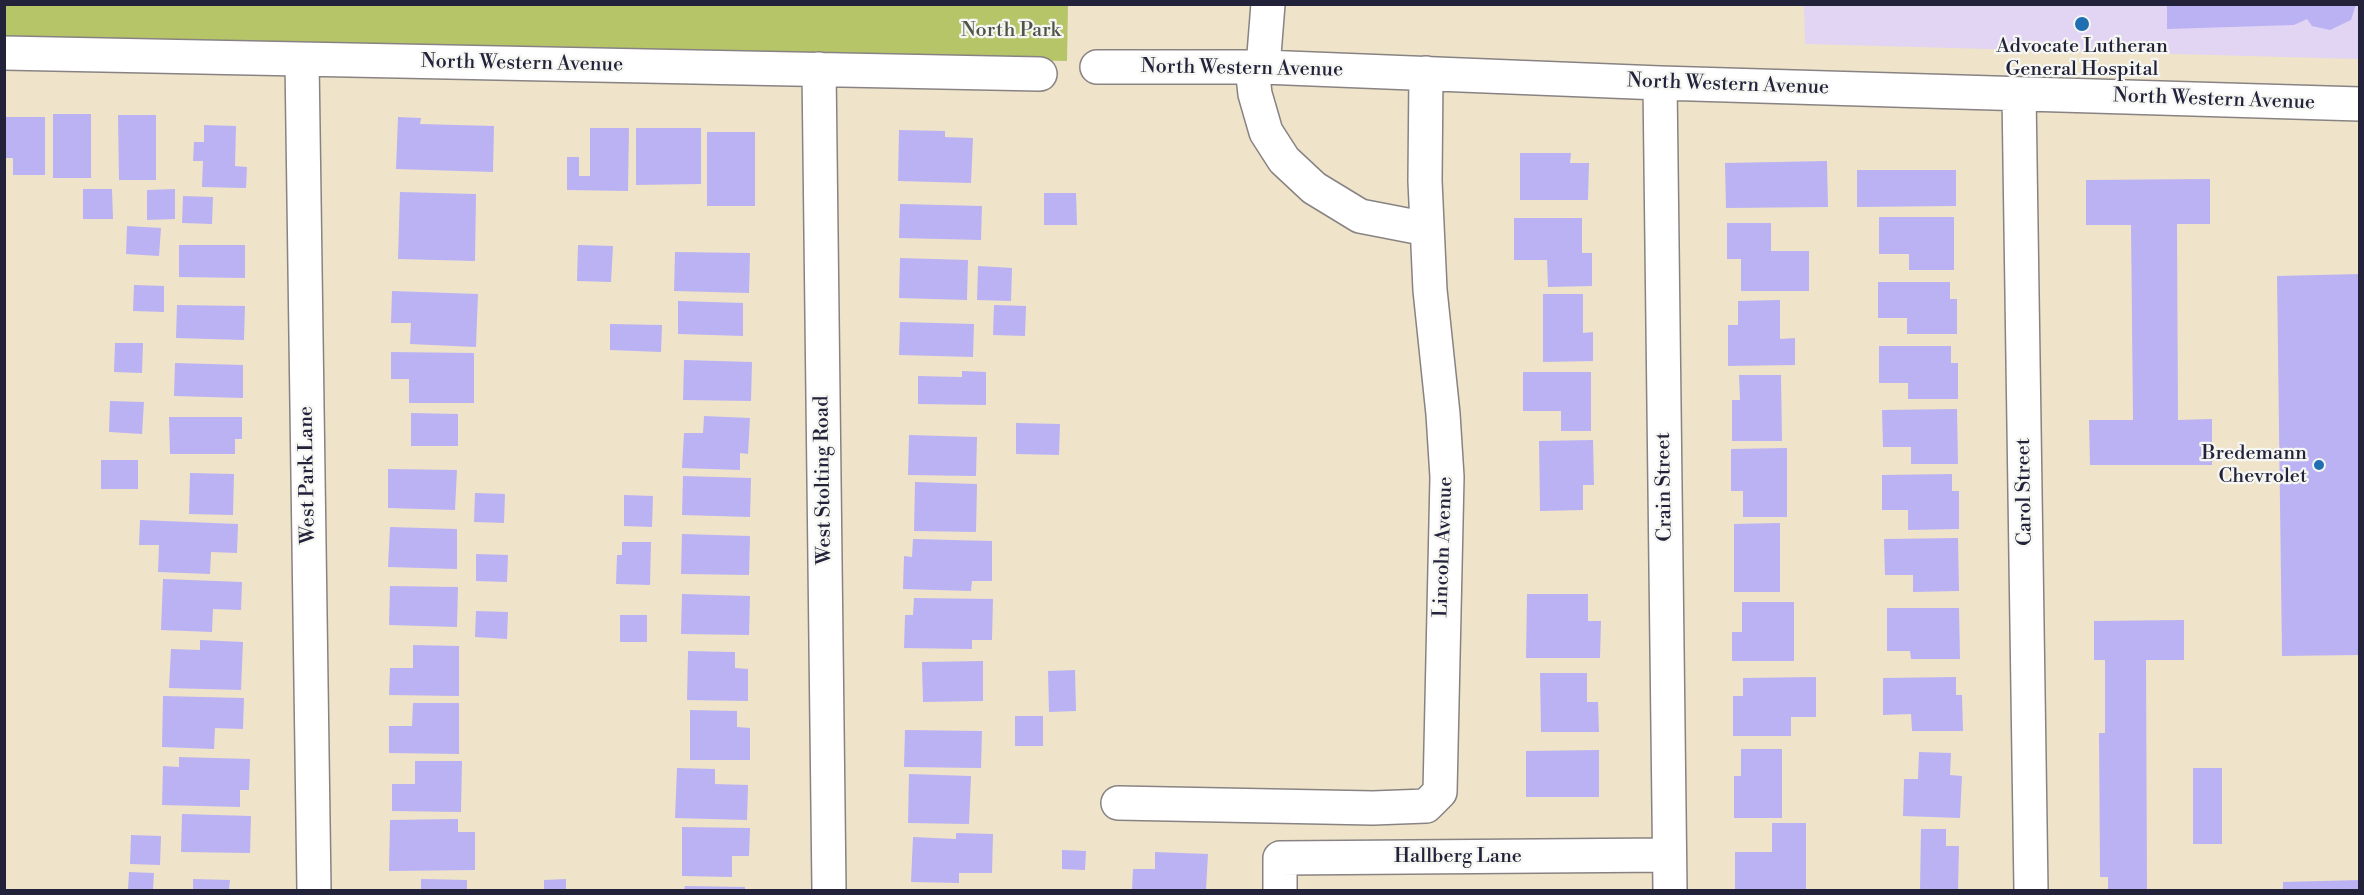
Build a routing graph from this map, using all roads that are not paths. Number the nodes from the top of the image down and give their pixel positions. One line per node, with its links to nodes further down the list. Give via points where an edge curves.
1 (1268, 4): 5 (street)
2 (4, 53): 3 (street, North Western Avenue)
3 (302, 60): 6 (street, North Western Avenue); 17 (street, West Park Lane)
4 (1097, 67): 5 (street, North Western Avenue)
5 (1258, 67): 8 (street, North Western Avenue); 12 (street, via 1255,94 1266,132 1284,160 1306,181 1360,216)
6 (819, 69): 7 (street, North Western Avenue); 18 (street, West Stolting Road)
7 (1041, 74)
8 (1426, 74): 9 (street, North Western Avenue); 12 (street, Lincoln Avenue)
9 (1660, 83): 10 (street, North Western Avenue); 15 (street, Crain Street)
10 (2019, 94): 11 (street, North Western Avenue); 21 (street, Carol Street)
11 (2360, 104)
12 (1427, 229): 14 (street, Lincoln Avenue, via 1447,477 1440,792 1426,806)
13 (1118, 803): 14 (street, Lincoln Avenue)
14 (1373, 808): 16 (street)
15 (1670, 855): 16 (street, Hallberg Lane); 20 (street, Crain Street)
16 (1376, 857): 19 (street, Hallberg Lane, via 1280,858)
17 (314, 891)
18 (829, 891)
19 (1280, 891)
20 (1670, 891)
21 (2031, 891)

